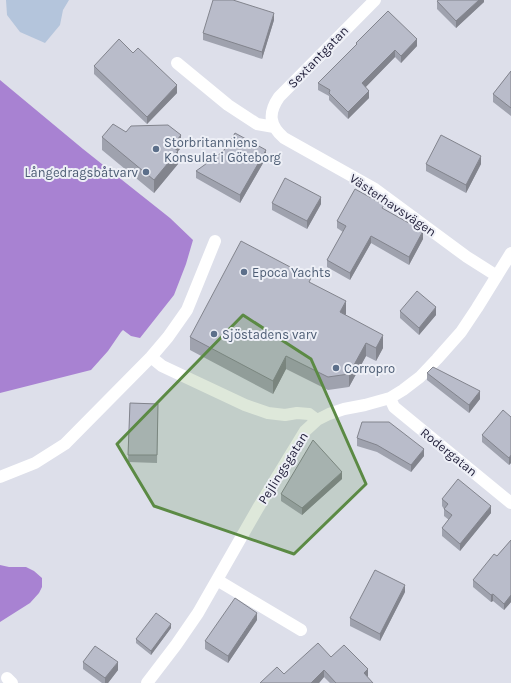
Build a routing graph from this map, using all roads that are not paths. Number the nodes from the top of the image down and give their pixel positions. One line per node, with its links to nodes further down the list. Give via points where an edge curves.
1 (375, 0): 3 (street, Sextantgatan, via 279,98 272,112)
2 (177, 63): 3 (street, via 257,124)
3 (272, 123): 6 (street, Västerhavsvägen, via 284,138 374,189)
4 (214, 241): 7 (street, via 187,310)
5 (511, 253): 6 (street, Pejlingsgatan)
6 (497, 276): 8 (street, Pejlingsgatan, via 460,332 437,359 420,377)
7 (151, 357): 9 (street, via 162,366 245,405 285,415 309,414); 10 (street, via 65,444 35,462)
8 (390, 398): 9 (street, Pejlingsgatan, via 344,409); 11 (street, Rodergatan, via 394,407)
9 (317, 420): 12 (street, Pejlingsgatan, via 305,430)
10 (0, 477)
11 (511, 503)
12 (217, 580): 13 (street); 14 (street, Pejlingsgatan, via 198,613)
13 (301, 630)
14 (147, 683)

